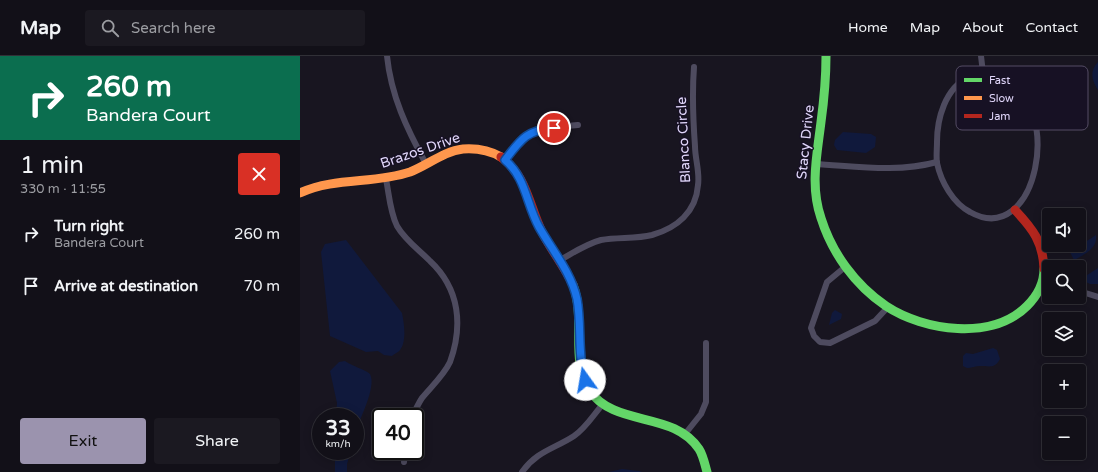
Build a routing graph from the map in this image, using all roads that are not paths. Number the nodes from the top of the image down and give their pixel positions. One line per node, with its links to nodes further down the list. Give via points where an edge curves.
1 (387, 56): 11 (street, via 396,104)
2 (826, 56): 12 (street, Stacy Drive)
3 (981, 56): 4 (street)
4 (983, 66)
5 (694, 67): 16 (street, Blanco Circle, via 692,102 699,184 690,211 670,228 647,236 600,240)
6 (956, 87): 10 (street, via 944,104 937,129)
7 (578, 126): 9 (street, via 542,129 527,134)
8 (1037, 130): 15 (street, via 1039,151 1033,180)
9 (505, 160): 11 (street, Brazos Drive, via 489,150 475,148 452,151); 16 (street, Brazos Drive, via 522,180 538,225)
10 (937, 162): 12 (street, via 892,169); 15 (street, via 946,185 963,208 989,218 1003,216)
11 (426, 164): 13 (street, Brazos Drive, via 410,172)
12 (815, 164): 18 (street, Stacy Drive, via 813,173 816,200 832,248)
13 (386, 178): 14 (street, Brazos Drive, via 314,186); 25 (street, via 390,205 397,226 450,285 458,314 456,344 449,364)
14 (300, 193)
15 (1015, 210): 17 (street, Stacy Drive, via 1037,238)
16 (560, 260): 24 (street, Brazos Drive, via 577,298 582,370 589,390)
17 (1042, 260)
18 (845, 267): 22 (street, Stacy Drive); 22 (street, via 827,282 811,328 820,342 830,342 875,321)
19 (1042, 287): 22 (street, Stacy Drive, via 1030,305 1015,317 991,327 967,330 934,325)
20 (1086, 293): 21 (street)
21 (1098, 297)
22 (888, 308)
23 (706, 343): 26 (street, via 706,402 701,414)
24 (603, 404): 26 (street, Brazos Drive, via 620,412 665,423); 27 (street, via 575,435 539,454)
25 (417, 408)
26 (685, 434): 28 (street, Brazos Drive, via 700,451)
27 (522, 472)
28 (707, 472)

